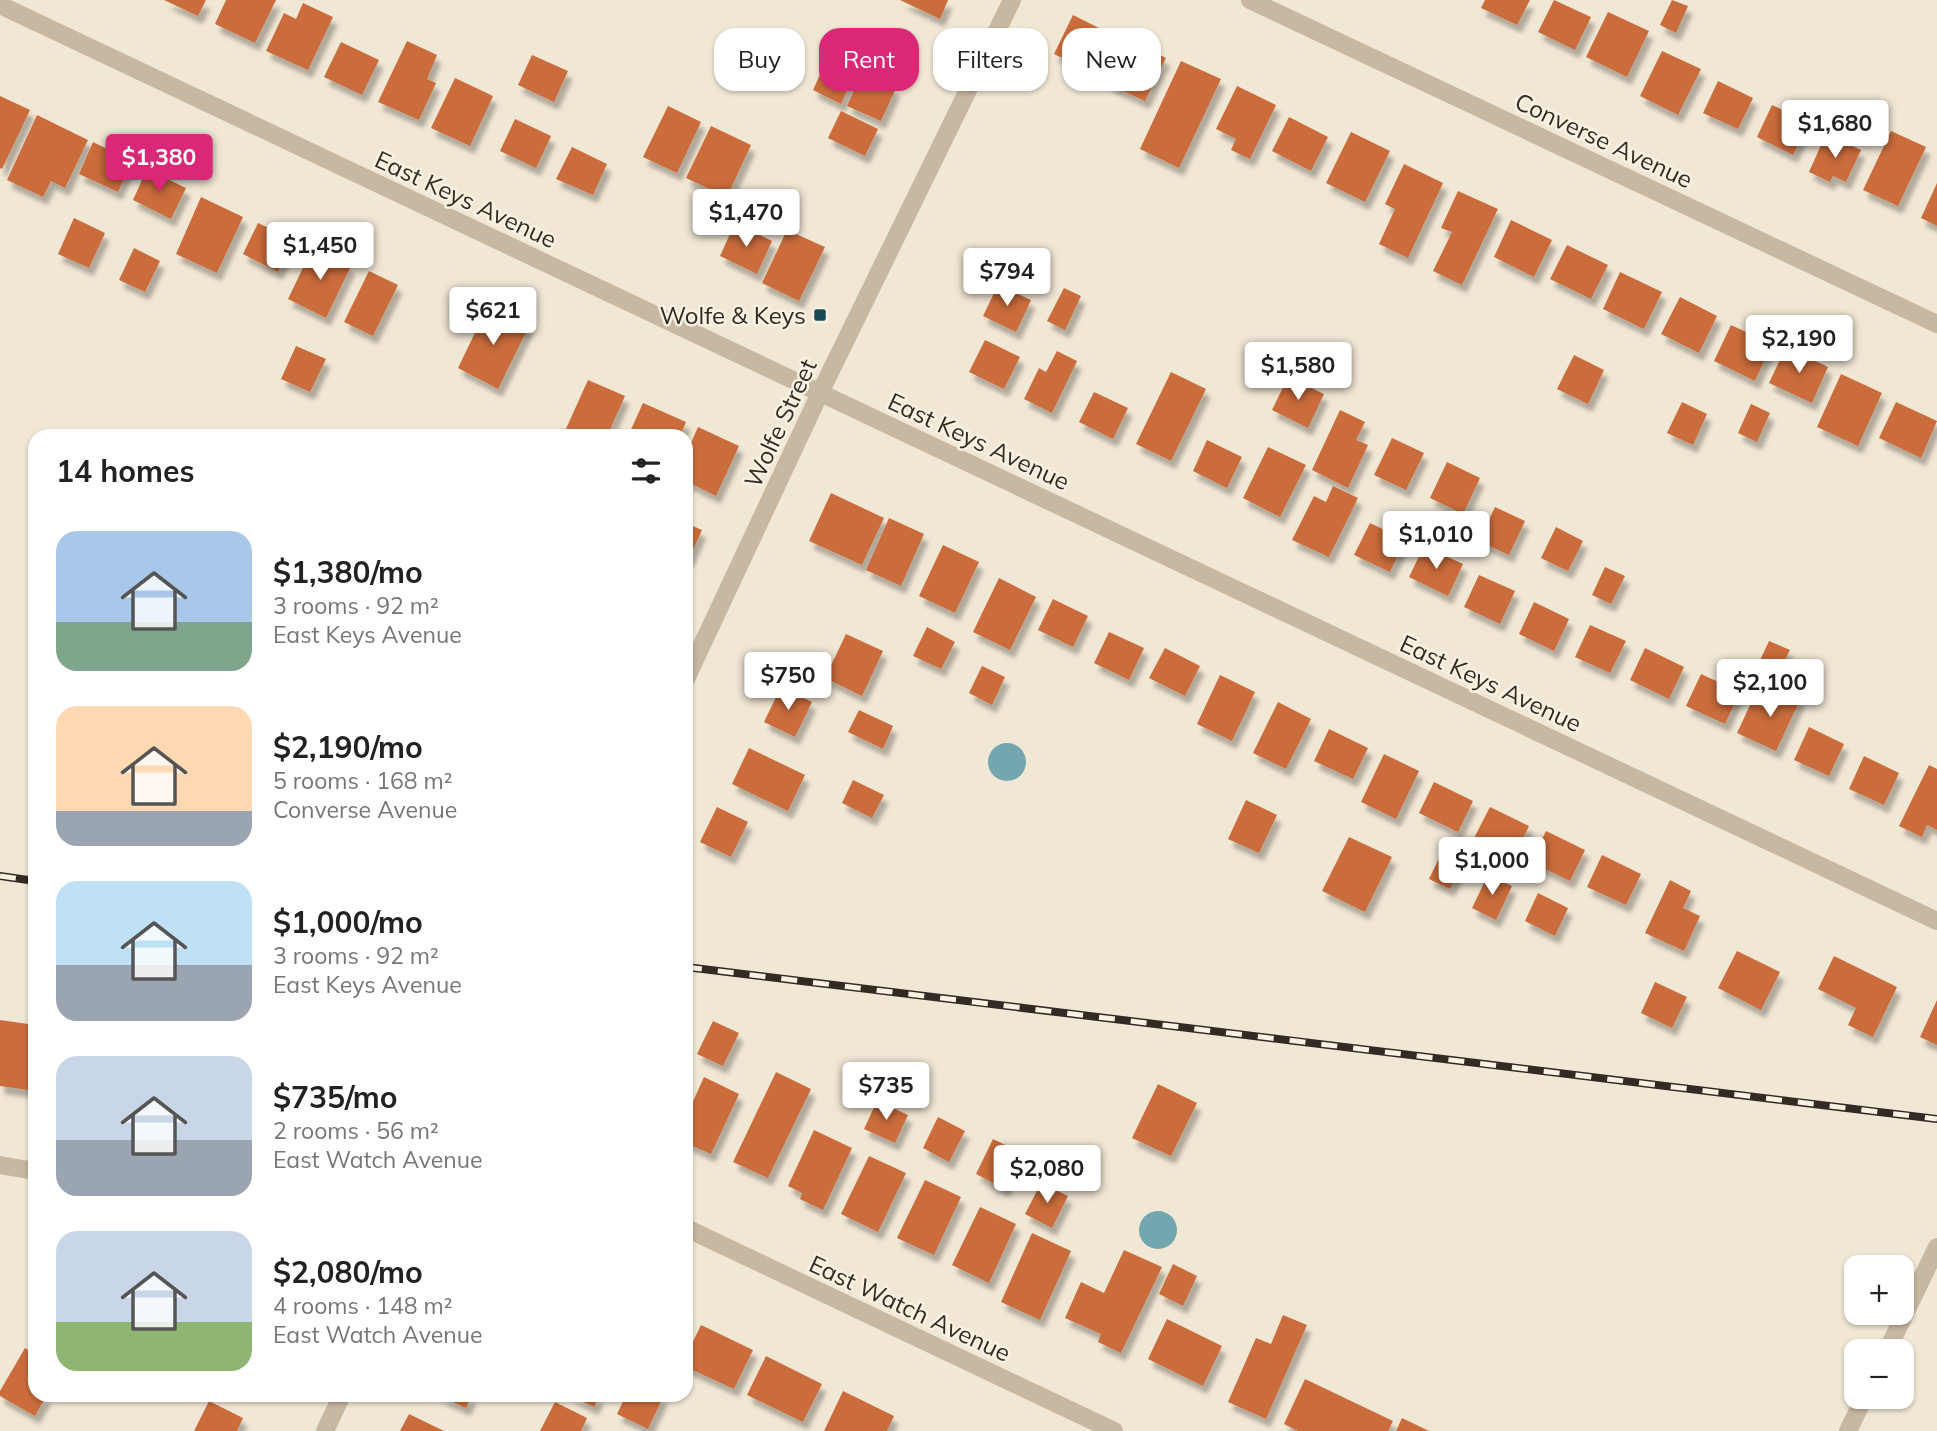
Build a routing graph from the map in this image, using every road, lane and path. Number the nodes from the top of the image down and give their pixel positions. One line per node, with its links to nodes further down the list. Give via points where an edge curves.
1 (1012, 0): 5 (street, Wolfe Street)
2 (1250, 0): 4 (street, Converse Avenue)
3 (0, 5): 5 (street, East Keys Avenue)
4 (1937, 324)
5 (820, 393): 6 (street, Wolfe Street); 7 (street, East Keys Avenue)
6 (693, 664)
7 (1937, 921)
8 (0, 1165): 9 (street)
9 (28, 1170)
10 (693, 1231): 16 (street, East Watch Avenue)
11 (1937, 1247): 12 (street)
12 (1893, 1339)
13 (339, 1402): 15 (street)
14 (1859, 1409): 17 (street)
15 (325, 1431)
16 (1114, 1431)
17 (1848, 1431)

